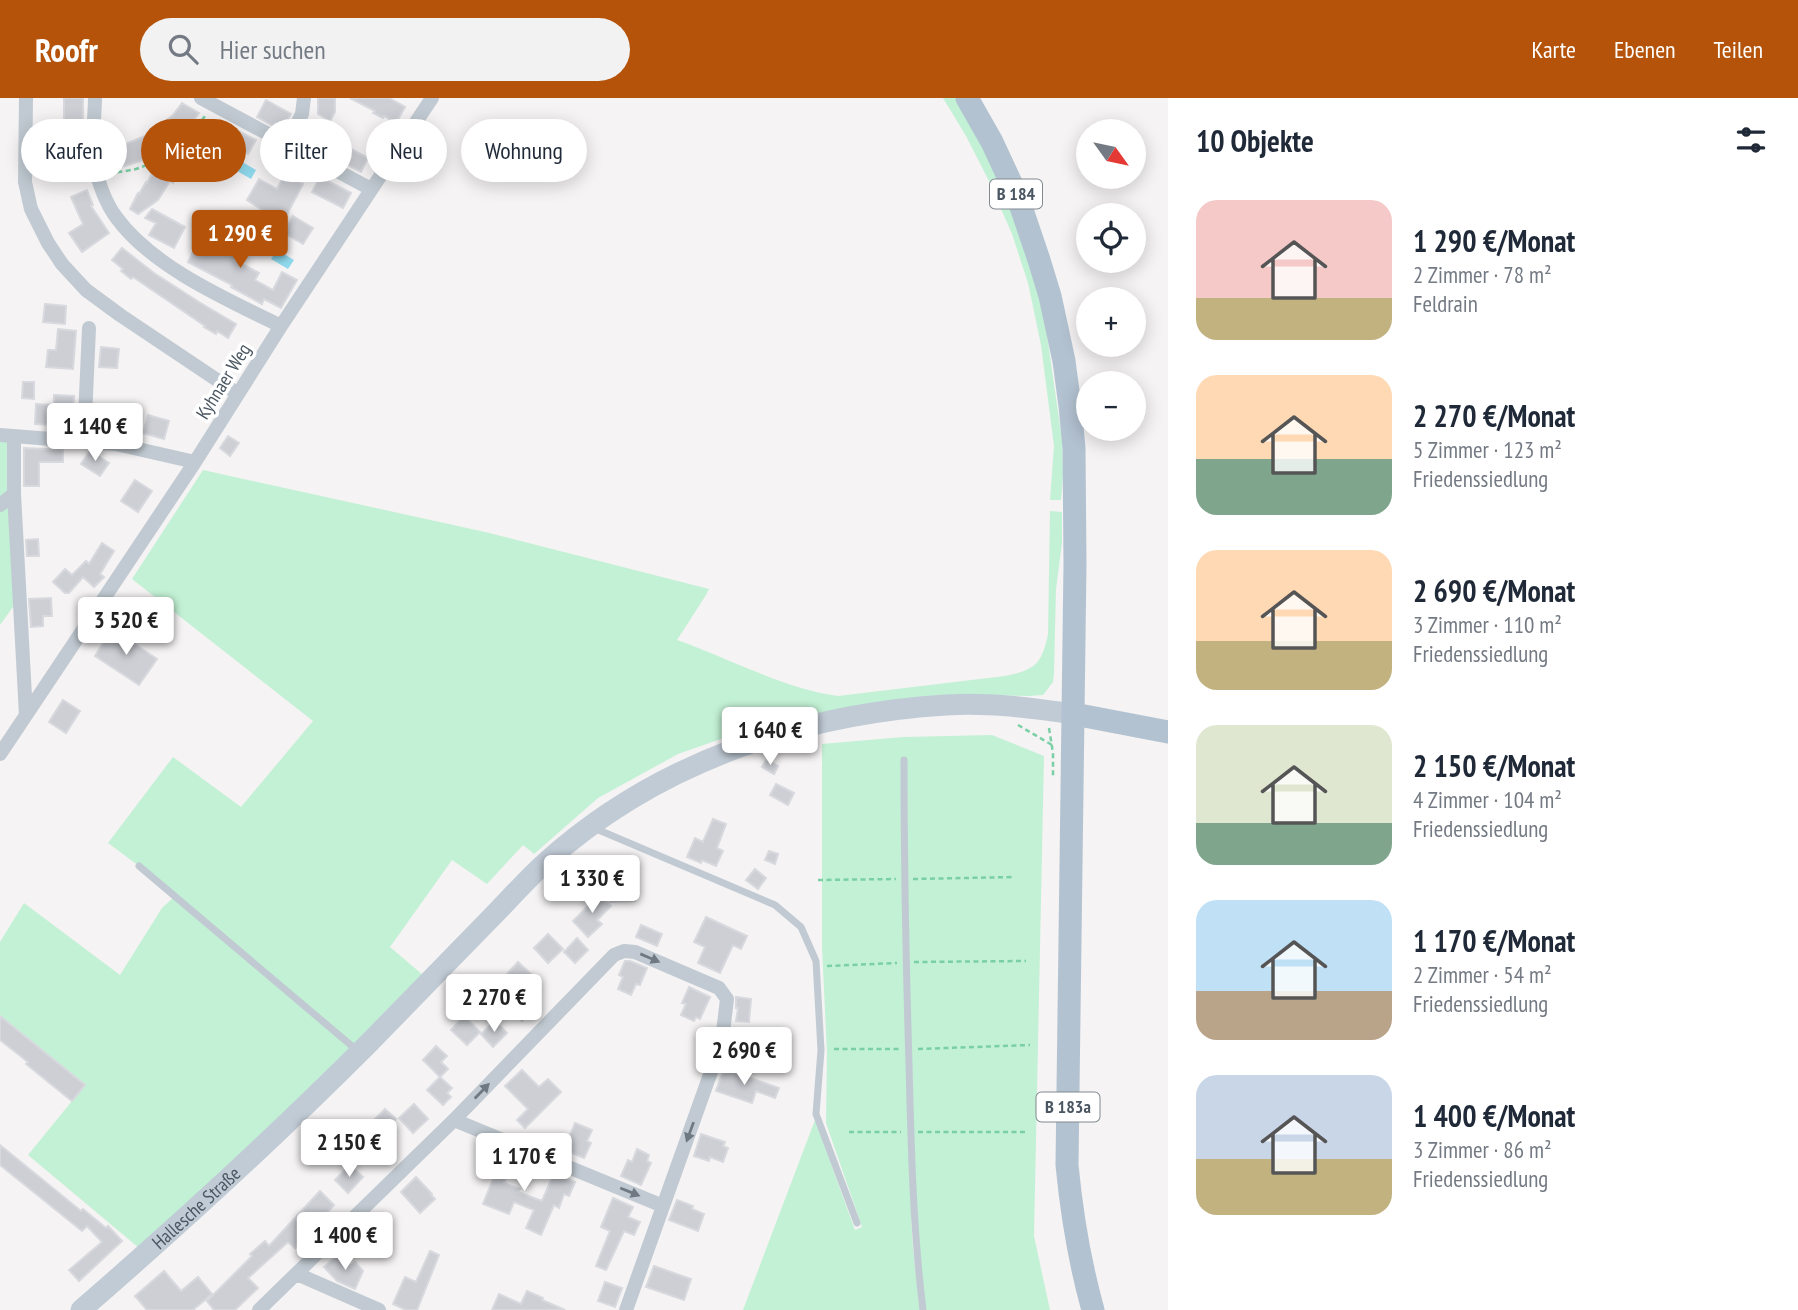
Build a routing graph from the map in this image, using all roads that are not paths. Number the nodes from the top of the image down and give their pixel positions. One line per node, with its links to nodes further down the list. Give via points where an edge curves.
1 (26, 98): 13 (street, via 25,183 31,209 62,264 86,290)
2 (95, 98): 11 (street, via 93,160 116,217 141,244 199,283)
3 (304, 98): 7 (street)
4 (967, 98): 19 (main road, B 184, via 1018,198 1050,296 1064,361 1074,448)
5 (427, 99): 10 (street, Kyhnaer Weg)
6 (207, 101): 8 (street)
7 (299, 119)
8 (260, 130)
9 (352, 179): 10 (street)
10 (371, 189): 11 (street, Kyhnaer Weg)
11 (281, 326): 13 (street, Kyhnaer Weg)
12 (89, 328): 15 (street)
13 (238, 394): 16 (street, Kyhnaer Weg)
14 (7, 436): 15 (street); 17 (street)
15 (84, 441): 16 (street)
16 (195, 462): 20 (street, Kyhnaer Weg)
17 (14, 494): 18 (street); 20 (street)
18 (0, 505)
19 (1074, 714): 21 (main road); 24 (street, Hallesche Straße, via 948,704 829,720 741,745 672,775); 36 (main road, B 183a, via 1067,1165 1078,1252)
20 (26, 715): 22 (street, Kyhnaer Weg)
21 (1168, 732)
22 (0, 754)
23 (904, 760): 35 (lane, via 908,1049 915,1236)
24 (590, 826): 26 (street, Hallesche Straße, via 545,862); 29 (lane, via 775,905 801,927 816,961 821,1050 816,1114)
25 (139, 866): 26 (lane)
26 (359, 1052): 31 (street, Hallesche Straße)
27 (454, 1119): 28 (street, one-way to 28); 28 (street, one-way to 28, via 614,955 635,952 719,988 727,999 722,1041); 30 (street)
28 (663, 1206): 34 (street)
29 (857, 1223)
30 (297, 1274): 32 (street); 33 (street)
31 (81, 1310)
32 (259, 1310)
33 (379, 1310)
34 (626, 1310)
35 (923, 1310)
36 (1093, 1310)

